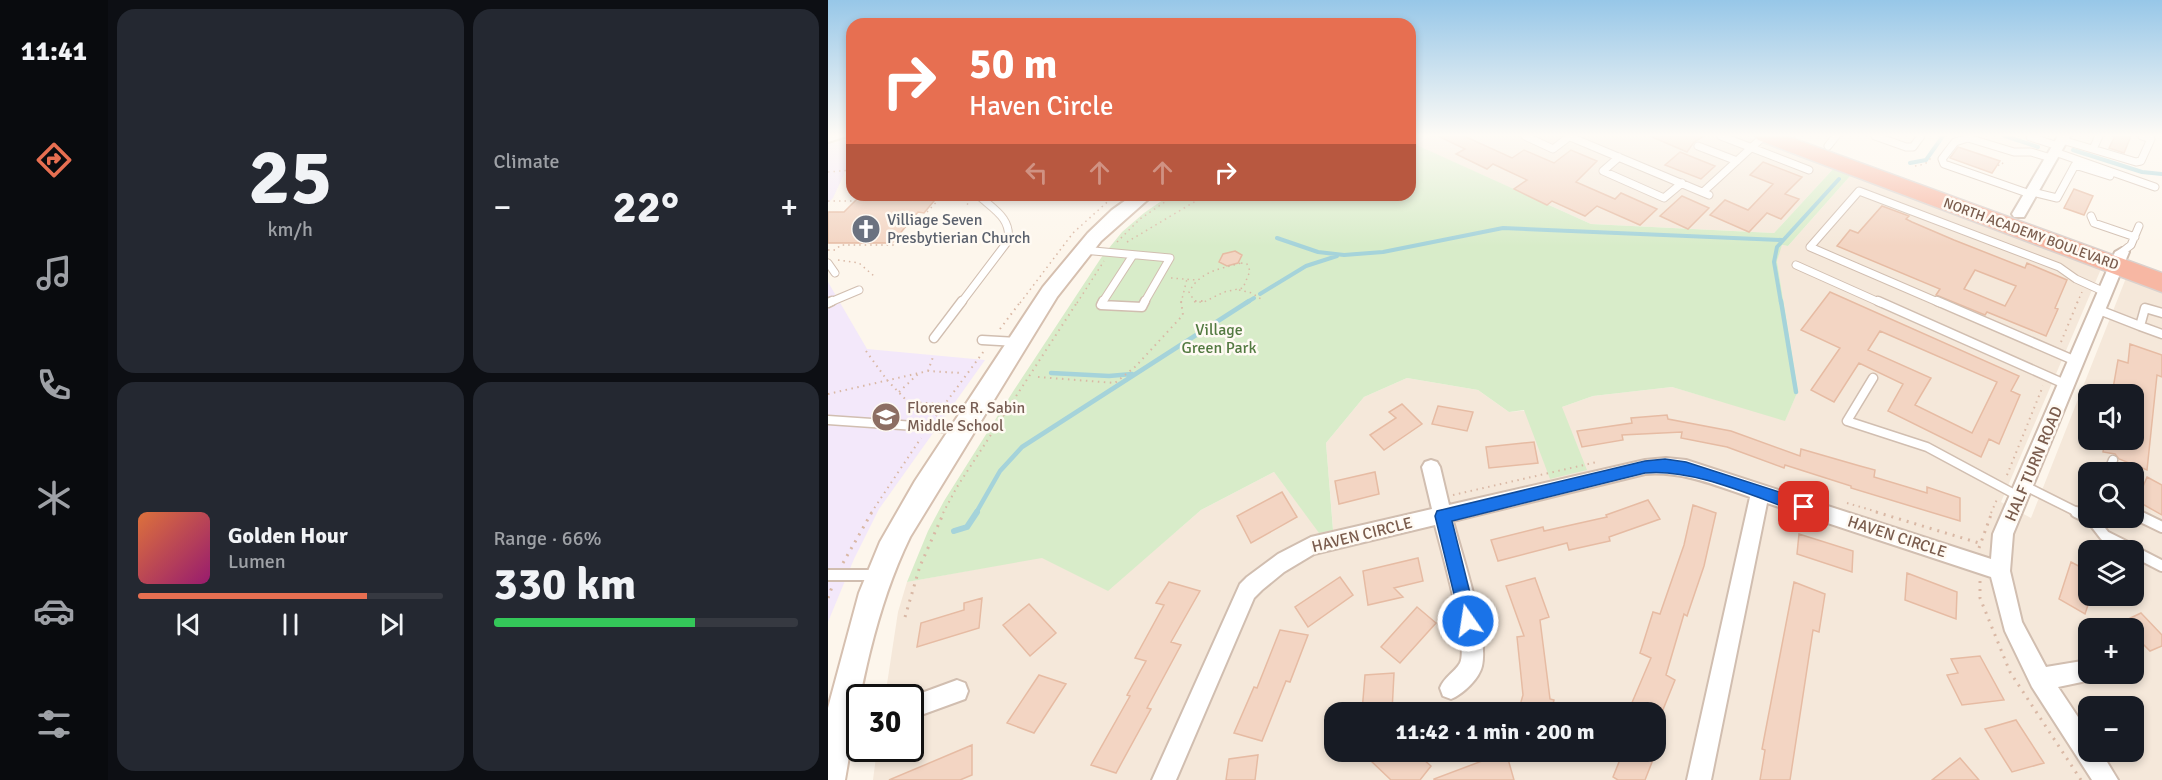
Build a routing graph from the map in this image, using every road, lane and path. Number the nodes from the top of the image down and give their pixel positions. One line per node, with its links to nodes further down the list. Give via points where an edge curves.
1 (1606, 172): 12 (lane, via 1664,198)
2 (1656, 172): 12 (lane)
3 (1726, 172): 12 (lane, via 1706,193)
4 (1865, 172): 30 (highway, NORTH ACADEMY BOULEVARD)
5 (1936, 172): 14 (highway, NORTH ACADEMY BOULEVARD)
6 (1963, 172): 14 (lane)
7 (2043, 172): 14 (street)
8 (2071, 172): 14 (lane, via 2057,198)
9 (2099, 172): 11 (lane)
10 (2118, 172): 13 (lane)
11 (2110, 176)
12 (1682, 183)
13 (2155, 187)
14 (2027, 200): 30 (highway, NORTH ACADEMY BOULEVARD)
15 (829, 201): 16 (path)
16 (855, 201)
17 (937, 201): 24 (path)
18 (965, 201): 23 (path)
19 (985, 201): 52 (lane, via 1010,226 1008,242)
20 (1136, 201): 29 (main road, via 1111,220)
21 (1166, 201): 31 (path, via 1140,219)
22 (1196, 201): 31 (path)
23 (970, 207)
24 (927, 212)
25 (2091, 216): 30 (lane)
26 (2139, 226): 30 (lane)
27 (895, 245): 28 (path, via 841,245)
28 (828, 250)
29 (1083, 250): 31 (lane); 54 (main road)
30 (2124, 252): 36 (highway, NORTH ACADEMY BOULEVARD); 43 (highway, NORTH ACADEMY BOULEVARD); 47 (street, HALF TURN ROAD)
31 (1111, 253): 32 (lane); 95 (path, via 946,506 914,578)
32 (1133, 255): 39 (lane, via 1170,258); 39 (lane, via 1101,305 1142,307)
33 (838, 260): 38 (path, via 857,262)
34 (828, 263): 37 (lane)
35 (1796, 265): 63 (lane)
36 (2162, 267)
37 (832, 272)
38 (874, 276)
39 (1160, 277): 40 (path)
40 (1187, 279): 41 (path); 64 (path, via 1181,299 1183,315 1115,383)
41 (1196, 280): 45 (path, via 1189,292 1195,302 1204,303 1223,292); 45 (path, via 1215,269 1247,264 1250,271)
42 (2085, 283): 47 (lane); 57 (path); 57 (lane, via 2059,267 1859,191 1809,247)
43 (2162, 283)
44 (859, 290): 48 (lane)
45 (1239, 290): 46 (path)
46 (1261, 298)
47 (2103, 302): 50 (lane); 59 (street, HALF TURN ROAD)
48 (828, 303)
49 (2162, 313): 50 (lane, via 2145,308)
50 (2139, 326): 51 (lane)
51 (2162, 334)
52 (934, 338)
53 (982, 340): 54 (lane)
54 (1018, 342): 73 (main road)
55 (985, 350): 70 (path)
56 (866, 351): 66 (path)
57 (2057, 353): 59 (lane)
58 (933, 357): 60 (path)
59 (2078, 362): 67 (street, HALF TURN ROAD)
60 (928, 371): 61 (path); 62 (path)
61 (960, 373)
62 (918, 374): 66 (path); 68 (path)
63 (2047, 376): 67 (lane); 76 (path)
64 (1038, 377)
65 (1873, 378): 76 (lane, via 1847,421 1927,447)
66 (887, 380): 68 (path); 69 (path)
67 (2067, 385): 77 (street, HALF TURN ROAD)
68 (899, 392): 70 (path, via 908,402)
69 (828, 394)
70 (946, 404): 72 (path)
71 (828, 420): 72 (lane)
72 (929, 427): 73 (lane); 92 (path, via 880,497)
73 (963, 429): 91 (main road, via 912,506)
74 (1600, 462): 80 (path)
75 (1431, 467): 80 (street)
76 (2002, 487): 77 (lane); 86 (path)
77 (2022, 491): 81 (lane); 90 (street, HALF TURN ROAD, via 2003,534)
78 (1760, 492): 80 (street, HAVEN CIRCLE, via 1665,465); 88 (street, HAVEN CIRCLE); 104 (street)
79 (1841, 501): 86 (path)
80 (1441, 507): 98 (street, via 1473,642 1471,667); 103 (street, HAVEN CIRCLE, via 1311,546 1266,571 1247,591)
81 (2078, 513)
82 (2144, 519): 84 (lane)
83 (2099, 528): 85 (lane)
84 (2162, 528)
85 (2112, 540)
86 (1979, 543): 88 (path)
87 (2144, 557): 89 (lane)
88 (1979, 564): 90 (street, HAVEN CIRCLE); 105 (path, via 1980,598 2010,672)
89 (2162, 566)
90 (2000, 571): 97 (street, HALF TURN ROAD, via 2012,624)
91 (879, 574): 92 (lane); 101 (main road)
92 (833, 575): 93 (path)
93 (830, 590): 94 (path)
94 (828, 598)
95 (905, 617)
96 (2078, 673): 97 (street)
97 (2040, 679): 106 (street, HALF TURN ROAD)
98 (1451, 688)
99 (957, 691): 100 (street)
100 (924, 703)
101 (842, 731): 102 (main road)
102 (829, 780)
103 (1164, 780)
104 (1699, 780)
105 (2081, 780)
106 (2106, 780)

